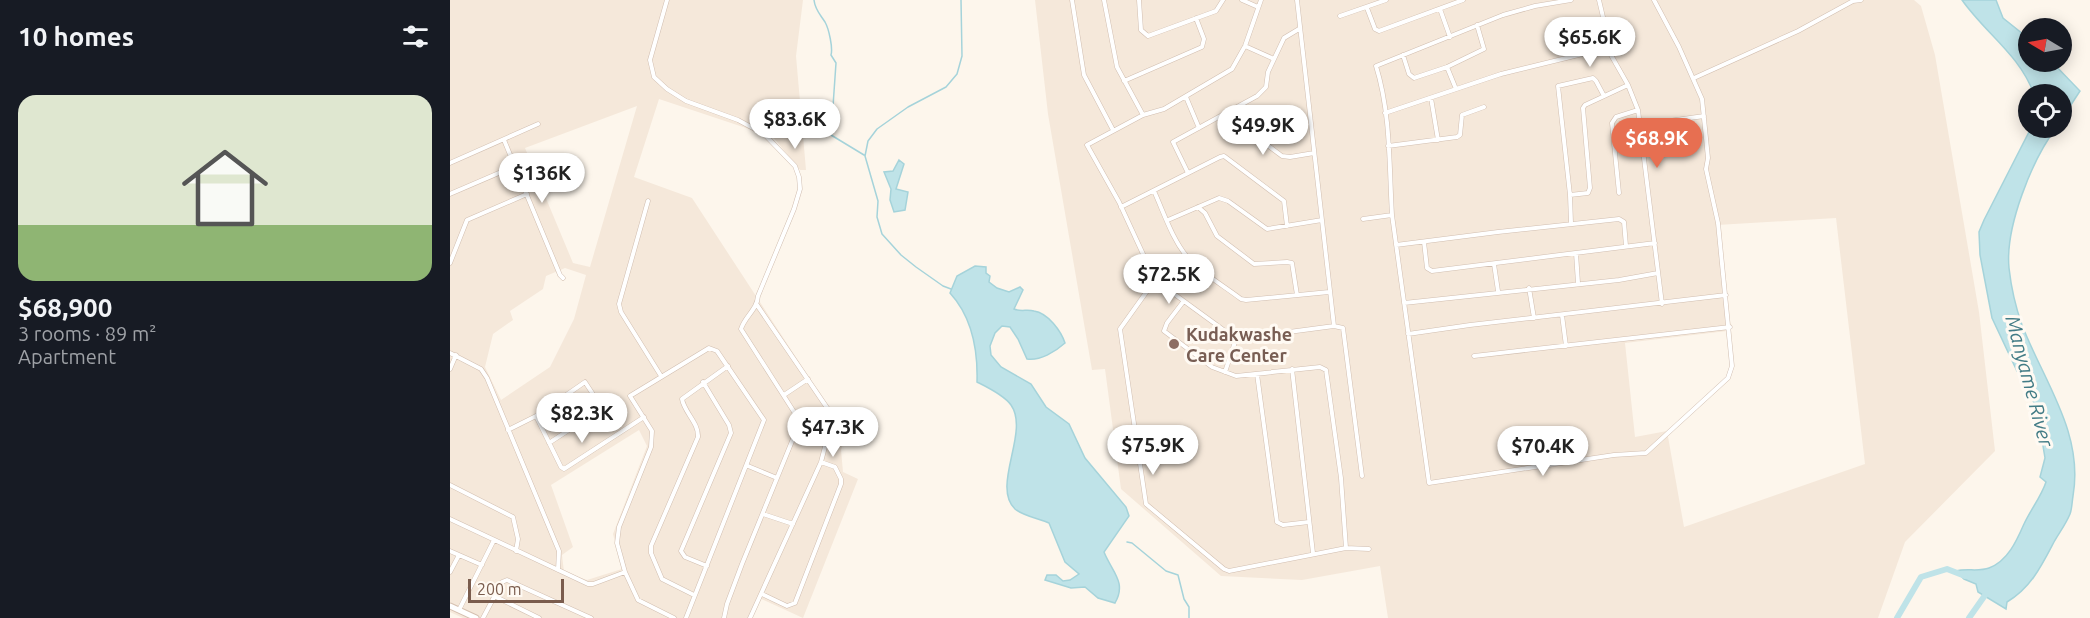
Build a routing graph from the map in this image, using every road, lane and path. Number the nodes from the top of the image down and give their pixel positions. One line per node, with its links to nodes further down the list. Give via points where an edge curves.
1 (667, 0): 86 (street, via 650,60 654,77 686,101 764,134 795,166 799,177 794,209)
2 (1072, 0): 45 (street, via 1084,75)
3 (1104, 0): 30 (street, via 1117,67)
4 (1146, 0): 15 (street)
5 (1222, 0): 20 (street, via 1216,11)
6 (1242, 0): 16 (street)
7 (1261, 0): 16 (street)
8 (1297, 0): 22 (street)
9 (1386, 0): 17 (street)
10 (1463, 0): 18 (street)
11 (1572, 0): 21 (street, via 1535,6)
12 (1599, 0): 25 (street)
13 (1654, 0): 29 (street)
14 (1861, 0): 29 (street)
15 (1139, 1): 20 (street, via 1141,30 1149,36)
16 (1258, 7): 24 (street)
17 (1367, 8): 18 (street, via 1379,31); 19 (street)
18 (1440, 9): 23 (street)
19 (1340, 16)
20 (1196, 18): 30 (street, via 1204,39 1202,47)
21 (1477, 25): 23 (street); 28 (street, via 1484,50)
22 (1299, 29): 27 (street, via 1284,38); 49 (street)
23 (1450, 37): 26 (street)
24 (1245, 46): 27 (street); 34 (street, via 1232,69)
25 (1607, 48): 31 (street); 32 (street)
26 (1403, 55): 28 (street, via 1414,78); 39 (street, via 1376,66)
27 (1274, 59): 38 (street, via 1265,88)
28 (1447, 67): 32 (street)
29 (1694, 78): 41 (street)
30 (1124, 81): 40 (street)
31 (1628, 85): 33 (street); 37 (street)
32 (1456, 89): 35 (street)
33 (1604, 96): 57 (street, via 1583,108 1590,188 1588,193); 57 (street, via 1593,78 1558,86)
34 (1186, 97): 40 (street); 44 (street)
35 (1431, 98): 39 (street); 47 (street)
36 (1484, 107): 47 (street, via 1462,115 1459,136)
37 (1638, 110): 43 (street); 54 (street, via 1616,117 1612,123)
38 (1231, 112): 44 (street); 49 (street, via 1237,123 1281,156)
39 (1385, 113): 48 (street)
40 (1143, 115): 45 (street)
41 (1704, 116): 43 (street); 81 (street, via 1706,169 1718,223)
42 (538, 124): 46 (street)
43 (1641, 125): 68 (street)
44 (1199, 128): 52 (street, via 1173,142)
45 (1113, 130): 59 (street, via 1087,146)
46 (504, 140): 50 (street); 51 (street)
47 (1438, 140): 48 (street)
48 (1388, 146): 61 (street)
49 (1314, 153): 64 (street)
50 (450, 163)
51 (515, 166): 55 (street); 56 (street)
52 (1188, 173): 53 (street); 66 (street, via 1224,156 1284,201)
53 (1154, 191): 59 (street); 63 (street)
54 (1619, 193)
55 (450, 194)
56 (527, 194): 72 (street, via 467,220); 75 (street)
57 (1570, 195): 65 (street)
58 (648, 201): 102 (street, via 619,304)
59 (1121, 207): 76 (street)
60 (1198, 207): 63 (street); 66 (street, via 1224,199 1267,229); 82 (street, via 1216,236 1254,264 1292,263)
61 (1392, 215): 62 (street); 69 (street)
62 (1363, 219)
63 (1168, 220): 82 (street, via 1190,260 1241,298)
64 (1322, 220): 66 (street); 80 (street)
65 (1571, 224): 67 (street); 70 (street, via 1619,219 1624,222)
66 (1287, 226)
67 (1424, 242): 69 (street); 73 (street, via 1427,268 1432,271)
68 (1655, 243): 70 (street); 74 (street)
69 (1396, 245): 84 (street)
70 (1626, 247): 71 (street)
71 (1576, 253): 73 (street); 77 (street)
72 (450, 263)
73 (1494, 264): 79 (street)
74 (1658, 273): 77 (street); 85 (street)
75 (563, 278)
76 (1155, 280): 83 (street); 124 (street, via 1120,329 1146,504 1226,570)
77 (1578, 283): 78 (street)
78 (1529, 288): 79 (street); 88 (street)
79 (1498, 291): 84 (street)
80 (1329, 292): 82 (street); 89 (street)
81 (1726, 295): 85 (street); 90 (street)
82 (1297, 296)
83 (1183, 302): 92 (street); 100 (street, via 1164,331 1212,367)
84 (1404, 303): 91 (street)
85 (1662, 304): 87 (street)
86 (757, 305): 103 (street); 105 (street, via 741,329)
87 (1562, 315): 88 (street); 93 (street)
88 (1534, 318): 91 (street)
89 (1334, 326): 92 (street); 112 (street, via 1343,328)
90 (1730, 327): 91 (street, via 1732,366 1728,378 1646,453 1429,483); 93 (street)
91 (1408, 334)
92 (1236, 339): 100 (street)
93 (1566, 346): 96 (street)
94 (450, 353): 95 (street)
95 (456, 356): 98 (street); 108 (street, via 481,369)
96 (1473, 356)
97 (728, 366): 102 (street, via 717,351 709,348); 104 (street); 111 (street, via 764,420)
98 (450, 369)
99 (1292, 369): 101 (street); 117 (street); 120 (street, via 1326,370)
100 (1225, 372): 101 (street, via 1236,376)
101 (1257, 374): 117 (street, via 1277,522)
102 (661, 376): 107 (street, via 630,396)
103 (808, 379): 105 (street); 110 (street, via 832,415)
104 (703, 382): 127 (street, via 731,432 681,551 685,557); 132 (street, via 682,399 699,433 650,550 662,579)
105 (784, 395): 113 (street, via 798,424)
106 (536, 416): 108 (street); 109 (street); 109 (street, via 585,382 600,405 599,410)
107 (644, 417): 109 (street, via 564,469); 130 (street, via 652,431 652,444 616,538)
108 (508, 430): 128 (street, via 559,552)
109 (549, 443)
110 (821, 462): 118 (street); 131 (street, via 835,467 841,484 795,603 787,606)
111 (748, 466): 113 (street); 127 (street)
112 (1362, 476)
113 (777, 478): 115 (street)
114 (450, 485): 123 (street, via 513,517 518,539)
115 (763, 514): 118 (street); 142 (street)
116 (450, 519): 119 (street)
117 (1309, 522): 124 (street)
118 (793, 524): 131 (street)
119 (494, 540): 123 (street); 126 (street)
120 (1346, 548): 121 (street); 124 (street)
121 (1368, 549)
122 (450, 551): 125 (street)
123 (516, 551): 128 (street)
124 (1313, 553)
125 (459, 555): 126 (street); 129 (street)
126 (483, 565): 135 (street)
127 (707, 566): 132 (street)
128 (558, 570): 130 (street, via 591,584)
129 (450, 572)
130 (625, 573): 140 (street, via 638,600)
131 (762, 594): 143 (street)
132 (694, 595): 141 (street)
133 (494, 596): 137 (street); 138 (street); 139 (street, via 507,580)
134 (450, 606): 135 (street)
135 (459, 610): 136 (street)
136 (476, 618)
137 (483, 618)
138 (539, 618)
139 (591, 618)
140 (674, 618)
141 (686, 618)
142 (724, 618)
143 (750, 618)

